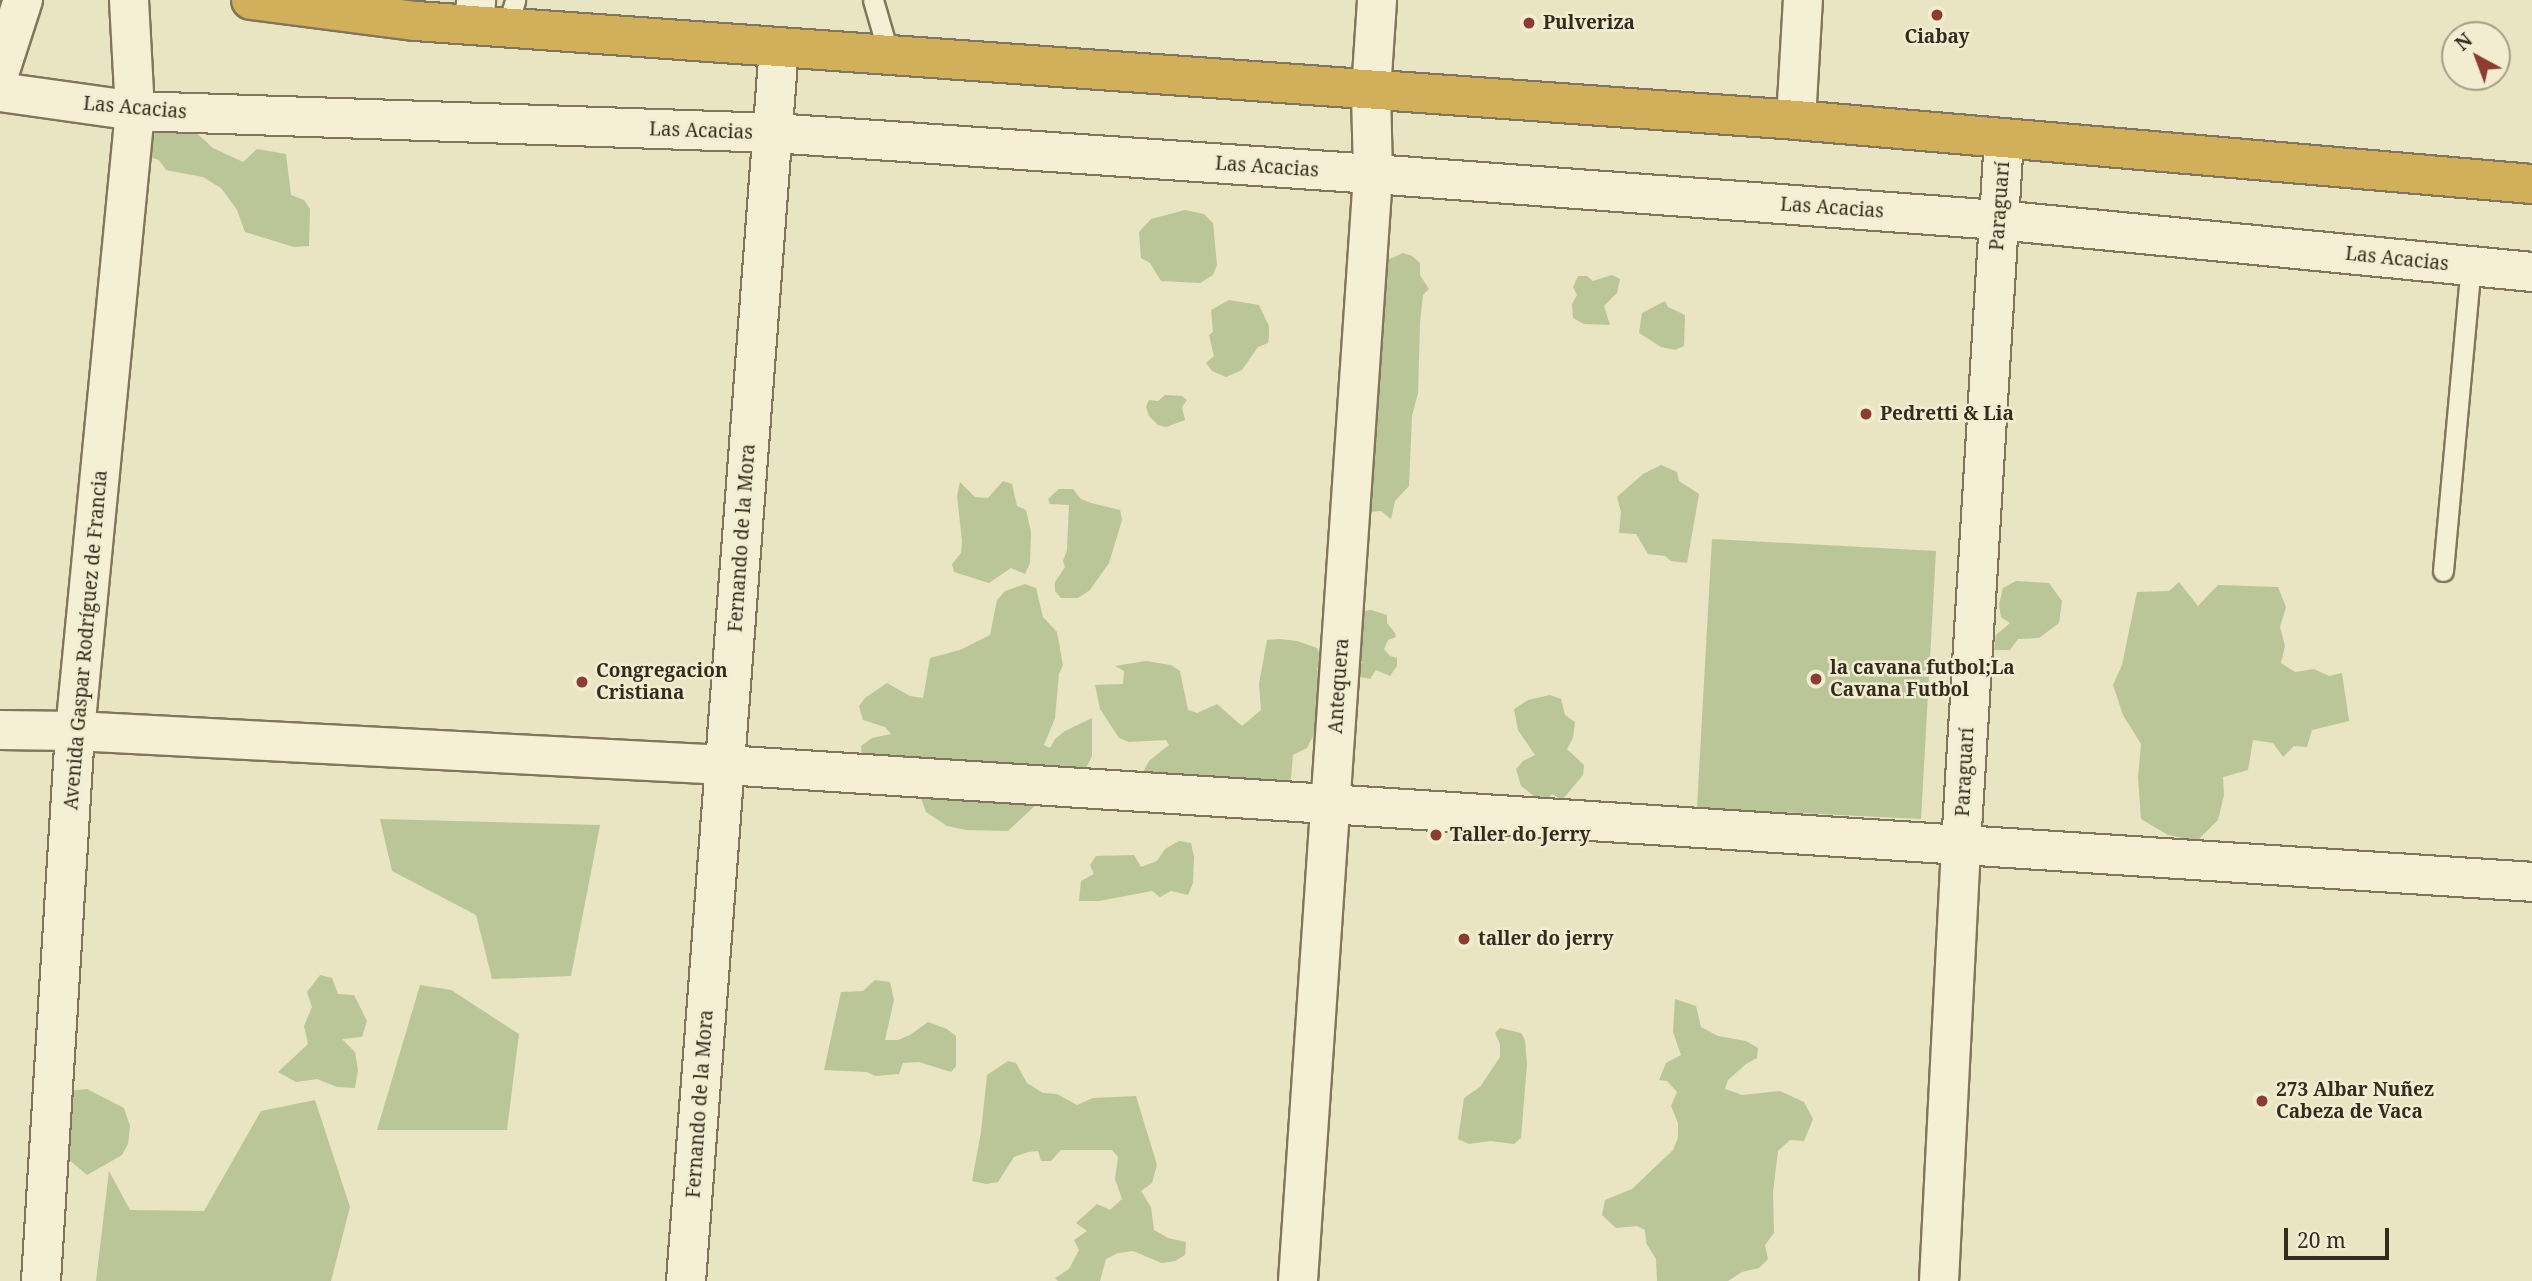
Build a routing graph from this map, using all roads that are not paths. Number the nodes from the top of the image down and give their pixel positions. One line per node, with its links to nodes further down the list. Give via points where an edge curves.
1 (23, 0): 10 (street)
2 (129, 0): 13 (street, Avenida Gaspar Rodríguez de Francia)
3 (251, 0): 7 (highway, via 416,22)
4 (873, 0): 9 (lane)
5 (1377, 0): 12 (street, Antequera)
6 (1803, 0): 14 (street)
7 (493, 13): 8 (highway)
8 (779, 47): 9 (highway); 15 (street, Fernando de la Mora)
9 (889, 55): 12 (highway)
10 (0, 71)
11 (0, 92): 13 (street, Las Acacias)
12 (1371, 92): 14 (highway); 17 (street, Antequera)
13 (135, 111): 15 (street, Las Acacias); 24 (street, Avenida Gaspar Rodríguez de Francia)
14 (1796, 120): 16 (highway)
15 (773, 133): 17 (street, Las Acacias); 25 (street, Fernando de la Mora)
16 (2004, 138): 18 (highway); 19 (street, Paraguarí)
17 (1373, 174): 19 (street, Las Acacias); 26 (street, Antequera)
18 (2532, 184)
19 (1998, 220): 20 (street, Las Acacias); 27 (street, Paraguarí)
20 (2470, 266): 21 (street, Las Acacias); 22 (lane)
21 (2532, 272)
22 (2443, 571)
23 (0, 730): 24 (street)
24 (75, 731): 25 (street); 29 (street, Avenida Gaspar Rodríguez de Francia)
25 (725, 765): 26 (street); 30 (street, Fernando de la Mora)
26 (1331, 803): 27 (street); 31 (street, Antequera)
27 (1961, 845): 28 (street); 32 (street, Paraguarí)
28 (2532, 882)
29 (41, 1281)
30 (686, 1281)
31 (1298, 1281)
32 (1939, 1281)

